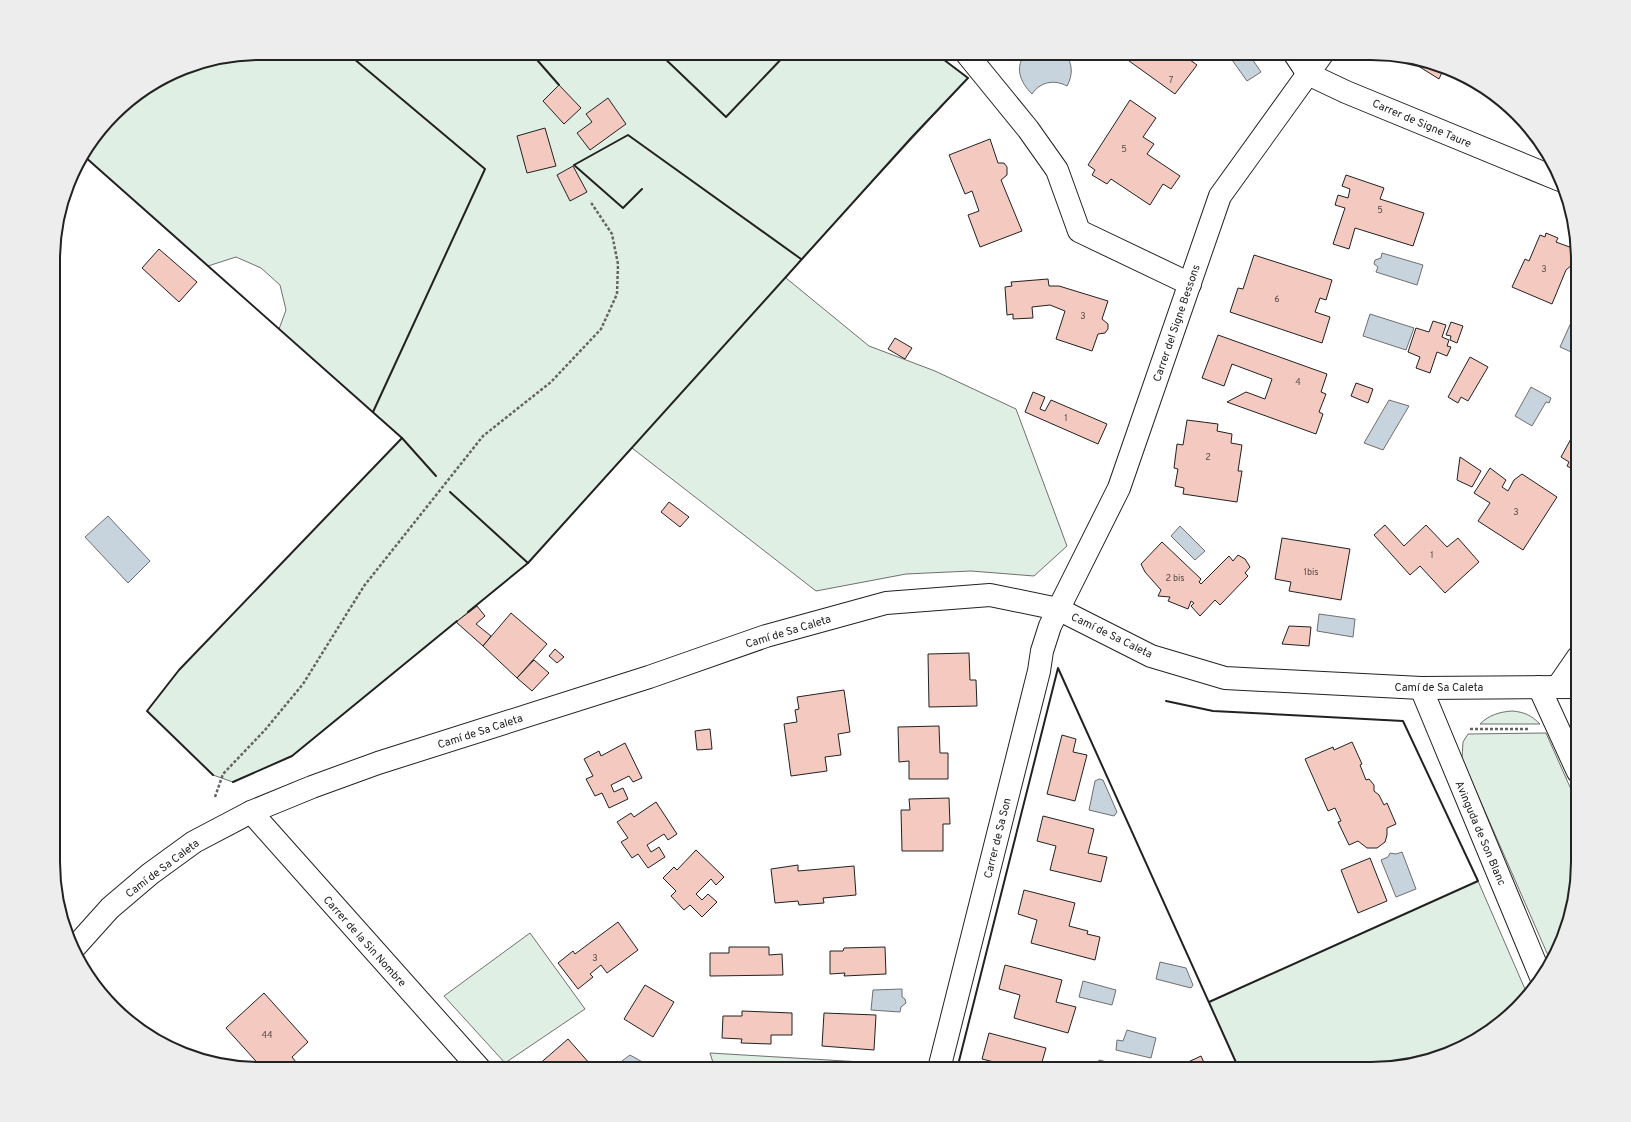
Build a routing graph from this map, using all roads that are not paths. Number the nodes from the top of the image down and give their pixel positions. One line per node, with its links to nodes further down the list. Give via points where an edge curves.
1 (972, 60): 6 (street, via 1028,129 1057,170 1079,231)
2 (1299, 60): 4 (street)
3 (1318, 60): 4 (street, Carrer del Signe Bessons)
4 (1308, 74): 5 (street, Carrer de Signe Taure); 6 (street, Carrer del Signe Bessons, via 1220,196)
5 (1552, 177)
6 (1190, 284): 7 (street, Carrer del Signe Bessons, via 1119,488)
7 (1058, 609): 10 (street, Camí de Sa Caleta, via 1151,656 1225,678); 12 (street, Camí de Sa Caleta, via 990,595 886,603 766,636 649,677 378,763); 16 (street, Carrer de Sa Son, via 1042,651)
8 (1571, 668): 9 (street)
9 (1558, 687): 10 (street, Camí de Sa Caleta); 11 (street)
10 (1421, 688): 14 (street, Avinguda de Son Blanc)
11 (1571, 742)
12 (251, 812): 13 (street, Camí de Sa Caleta, via 194,842 150,874 110,908); 15 (street, Carrer de la Sin Nombre)
13 (78, 944)
14 (1538, 971)
15 (474, 1062)
16 (942, 1062)

